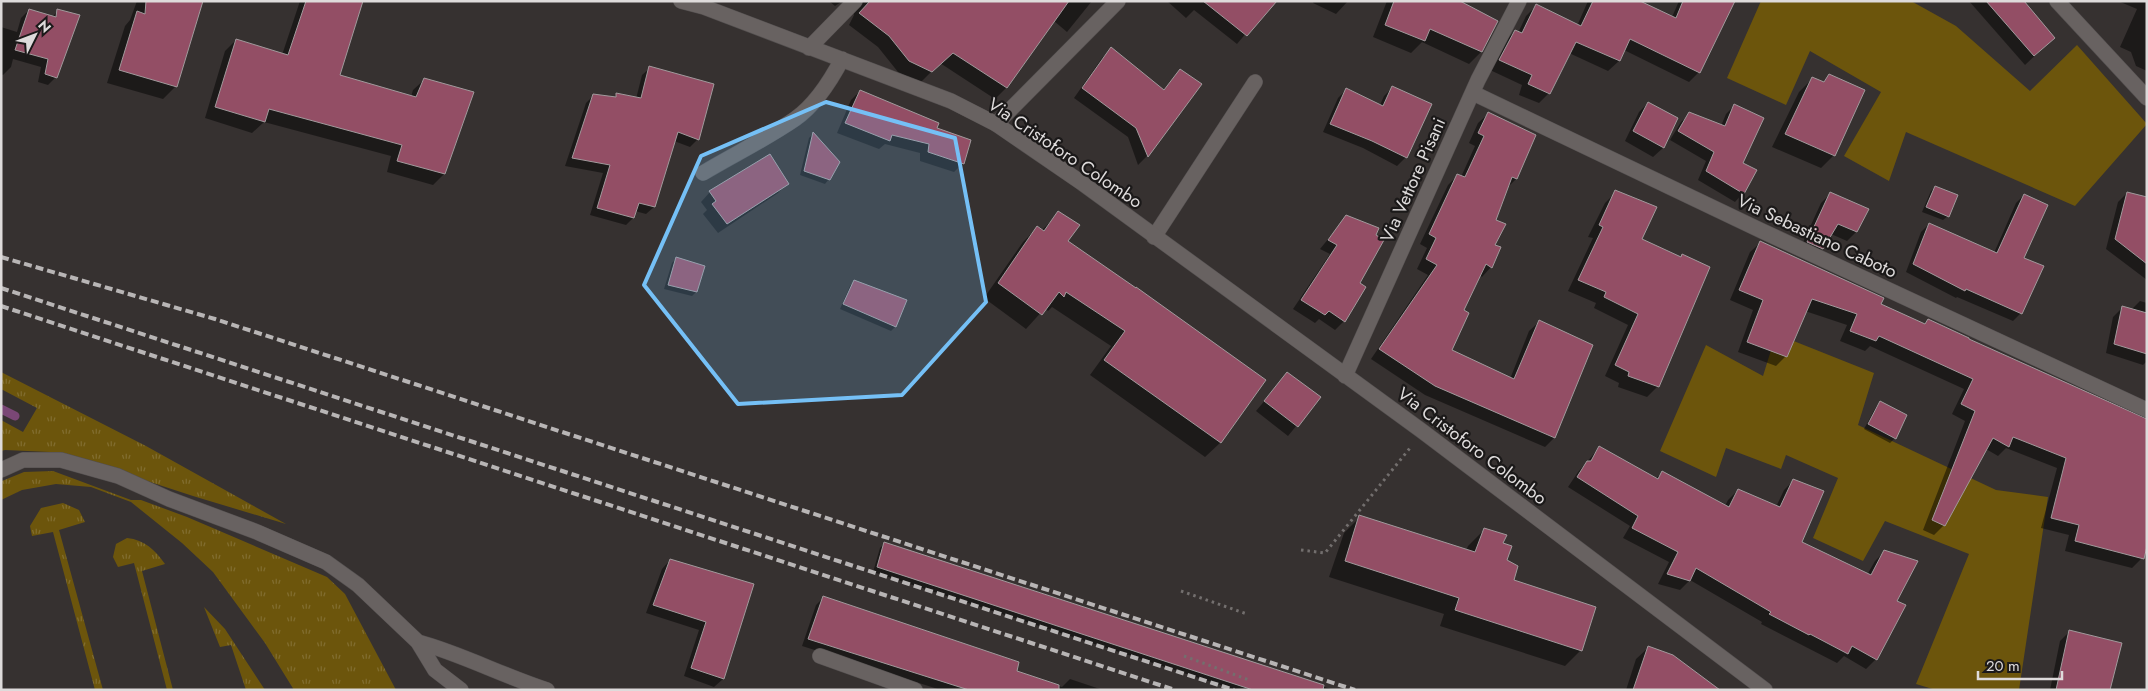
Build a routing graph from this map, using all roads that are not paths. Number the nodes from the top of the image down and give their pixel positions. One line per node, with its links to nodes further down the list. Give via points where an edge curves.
1 (681, 1): 6 (street, Via Cristoforo Colombo)
2 (855, 1): 7 (street)
3 (1118, 1): 12 (street)
4 (1519, 1): 10 (street, Via Vettore Pisani)
5 (2057, 1): 11 (street)
6 (707, 4): 7 (street, Via Cristoforo Colombo)
7 (809, 48): 8 (street, Via Cristoforo Colombo)
8 (842, 59): 12 (street, Via Cristoforo Colombo, via 951,101); 13 (street, via 817,98 796,118)
9 (1255, 82): 14 (street)
10 (1473, 92): 15 (street, Via Vettore Pisani); 16 (street, Via Sebastiano Caboto, via 1771,236)
11 (2147, 98)
12 (996, 124): 14 (street, Via Cristoforo Colombo)
13 (702, 173)
14 (1154, 237): 15 (street, Via Cristoforo Colombo)
15 (1345, 376): 23 (street, Via Cristoforo Colombo)
16 (2147, 410)
17 (1, 470): 18 (street, via 23,460 61,460 118,476 257,532 326,562 358,585)
18 (418, 642): 20 (street, via 435,670); 21 (street, via 442,648)
19 (820, 656): 22 (street)
20 (461, 690)
21 (547, 690)
22 (915, 690)
23 (1764, 690)

